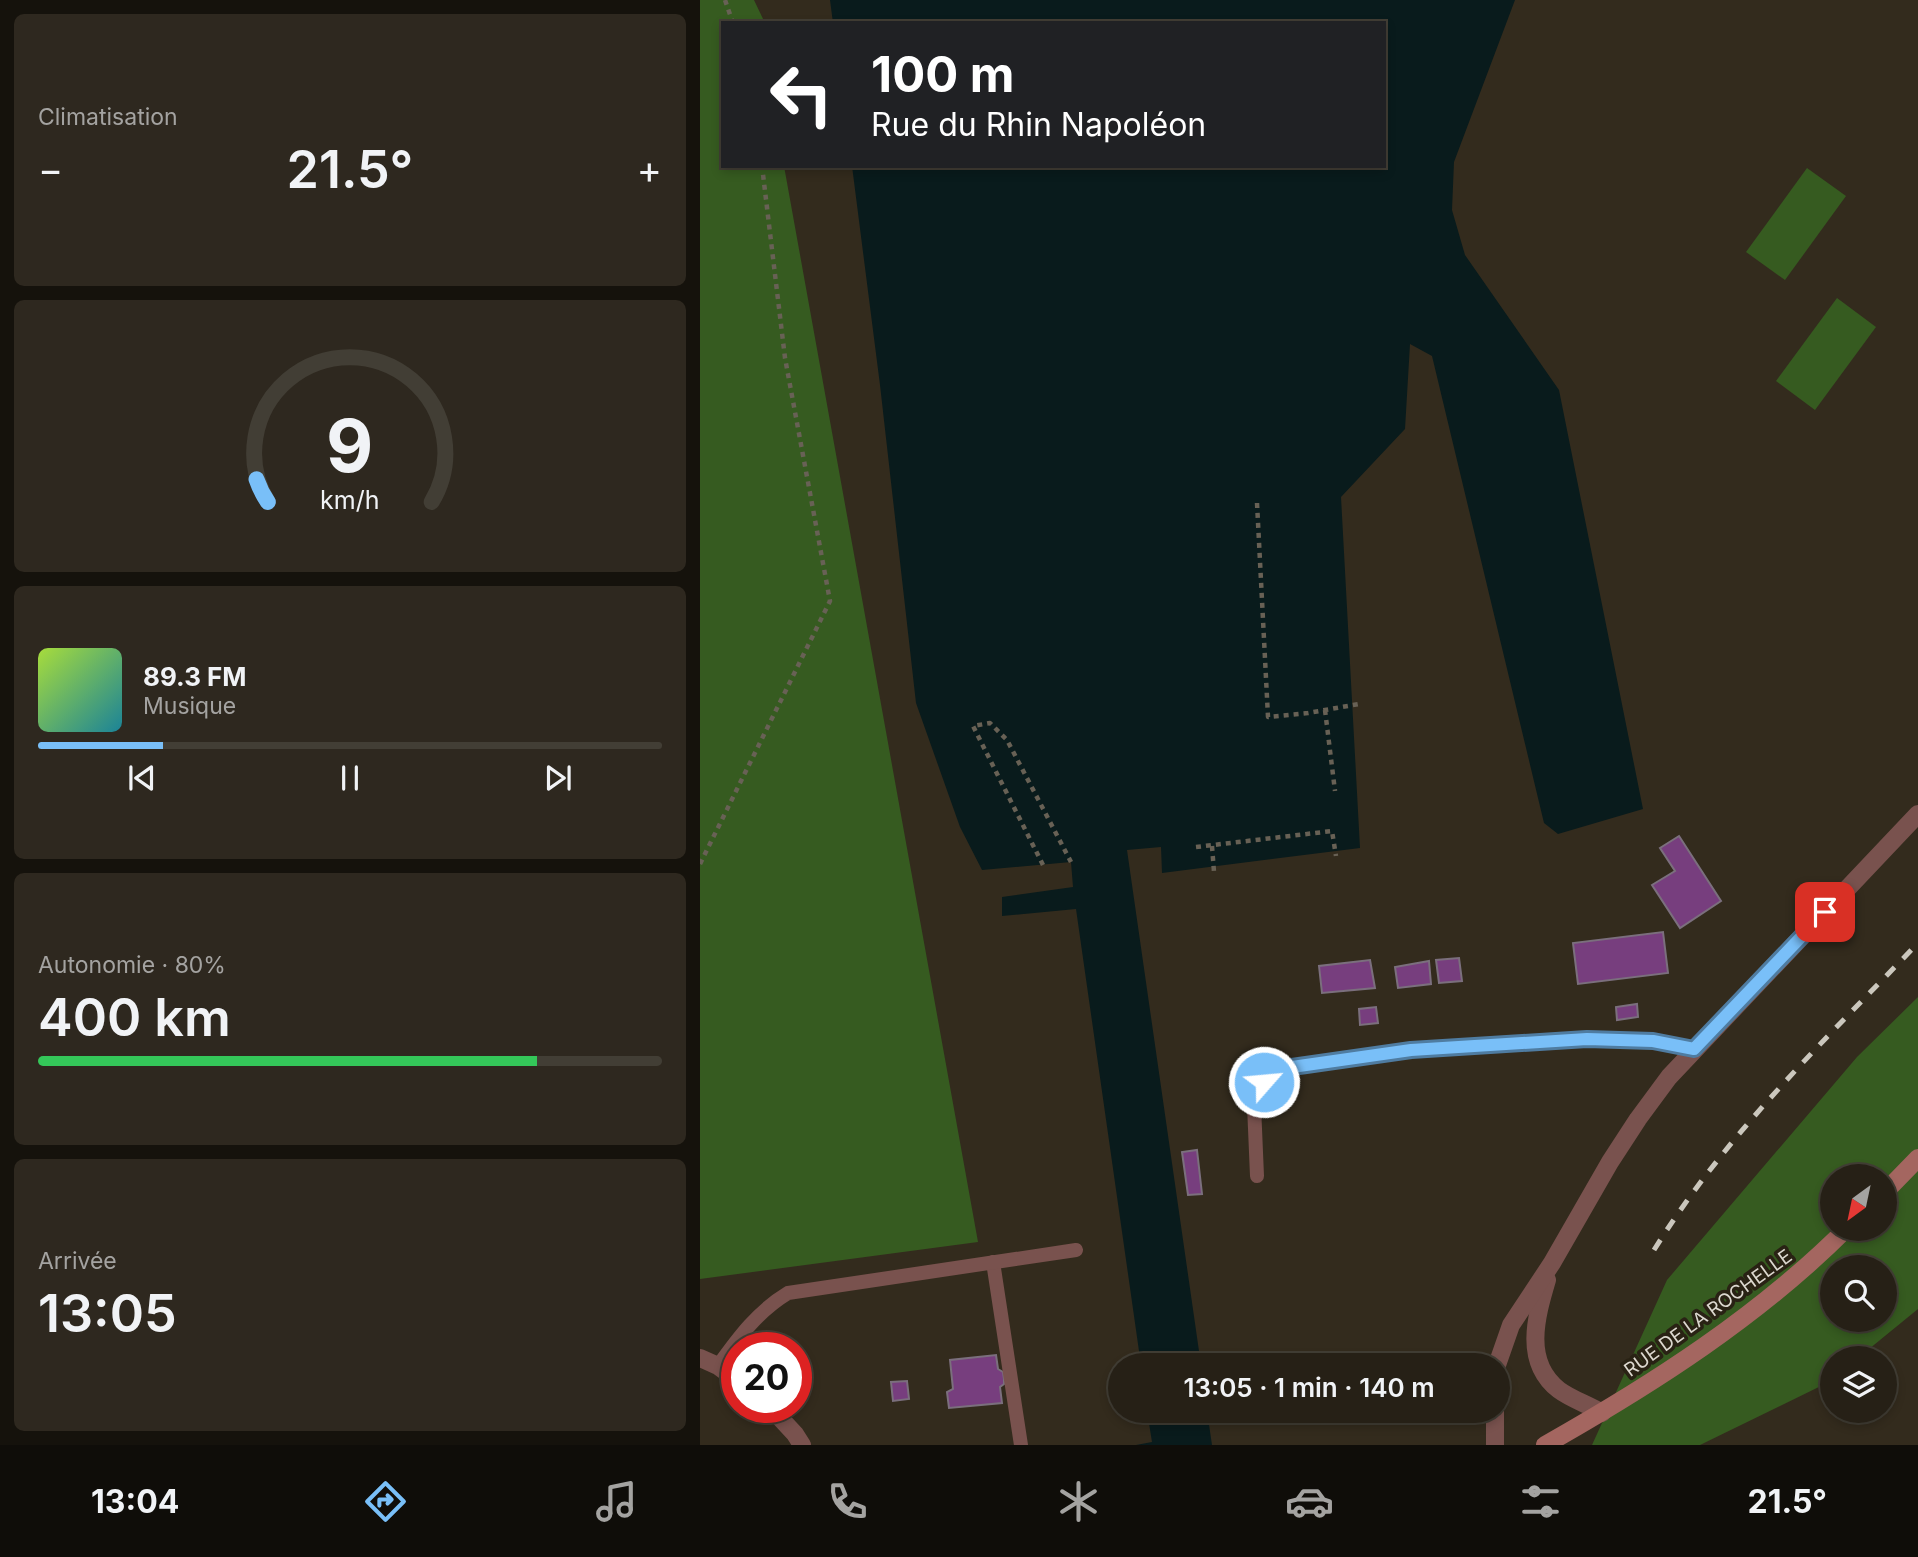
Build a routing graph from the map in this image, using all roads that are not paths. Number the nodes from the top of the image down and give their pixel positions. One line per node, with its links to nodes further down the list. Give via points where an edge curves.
1 (1918, 814): 2 (street)
2 (1694, 1049): 4 (lane, via 1653,1041 1587,1039 1411,1050 1285,1068 1264,1082 1254,1105); 9 (street, via 1638,1119)
3 (1918, 1158): 5 (main road)
4 (1257, 1176)
5 (1897, 1180)
6 (1833, 1241): 14 (main road, RUE DE LA ROCHELLE, via 1748,1314)
7 (1076, 1250): 8 (lane)
8 (993, 1262): 12 (lane, via 788,1293 749,1325); 18 (lane)
9 (1552, 1264): 10 (street, via 1511,1325); 14 (street, via 1534,1334 1540,1367 1560,1390)
10 (1501, 1353)
11 (700, 1358): 12 (street)
12 (718, 1366): 13 (street)
13 (721, 1368)
14 (1602, 1413): 20 (main road, RUE DE LA ROCHELLE)
15 (785, 1423): 17 (street)
16 (1495, 1423): 19 (street)
17 (802, 1445)
18 (1021, 1445)
19 (1495, 1445)
20 (1545, 1445)

